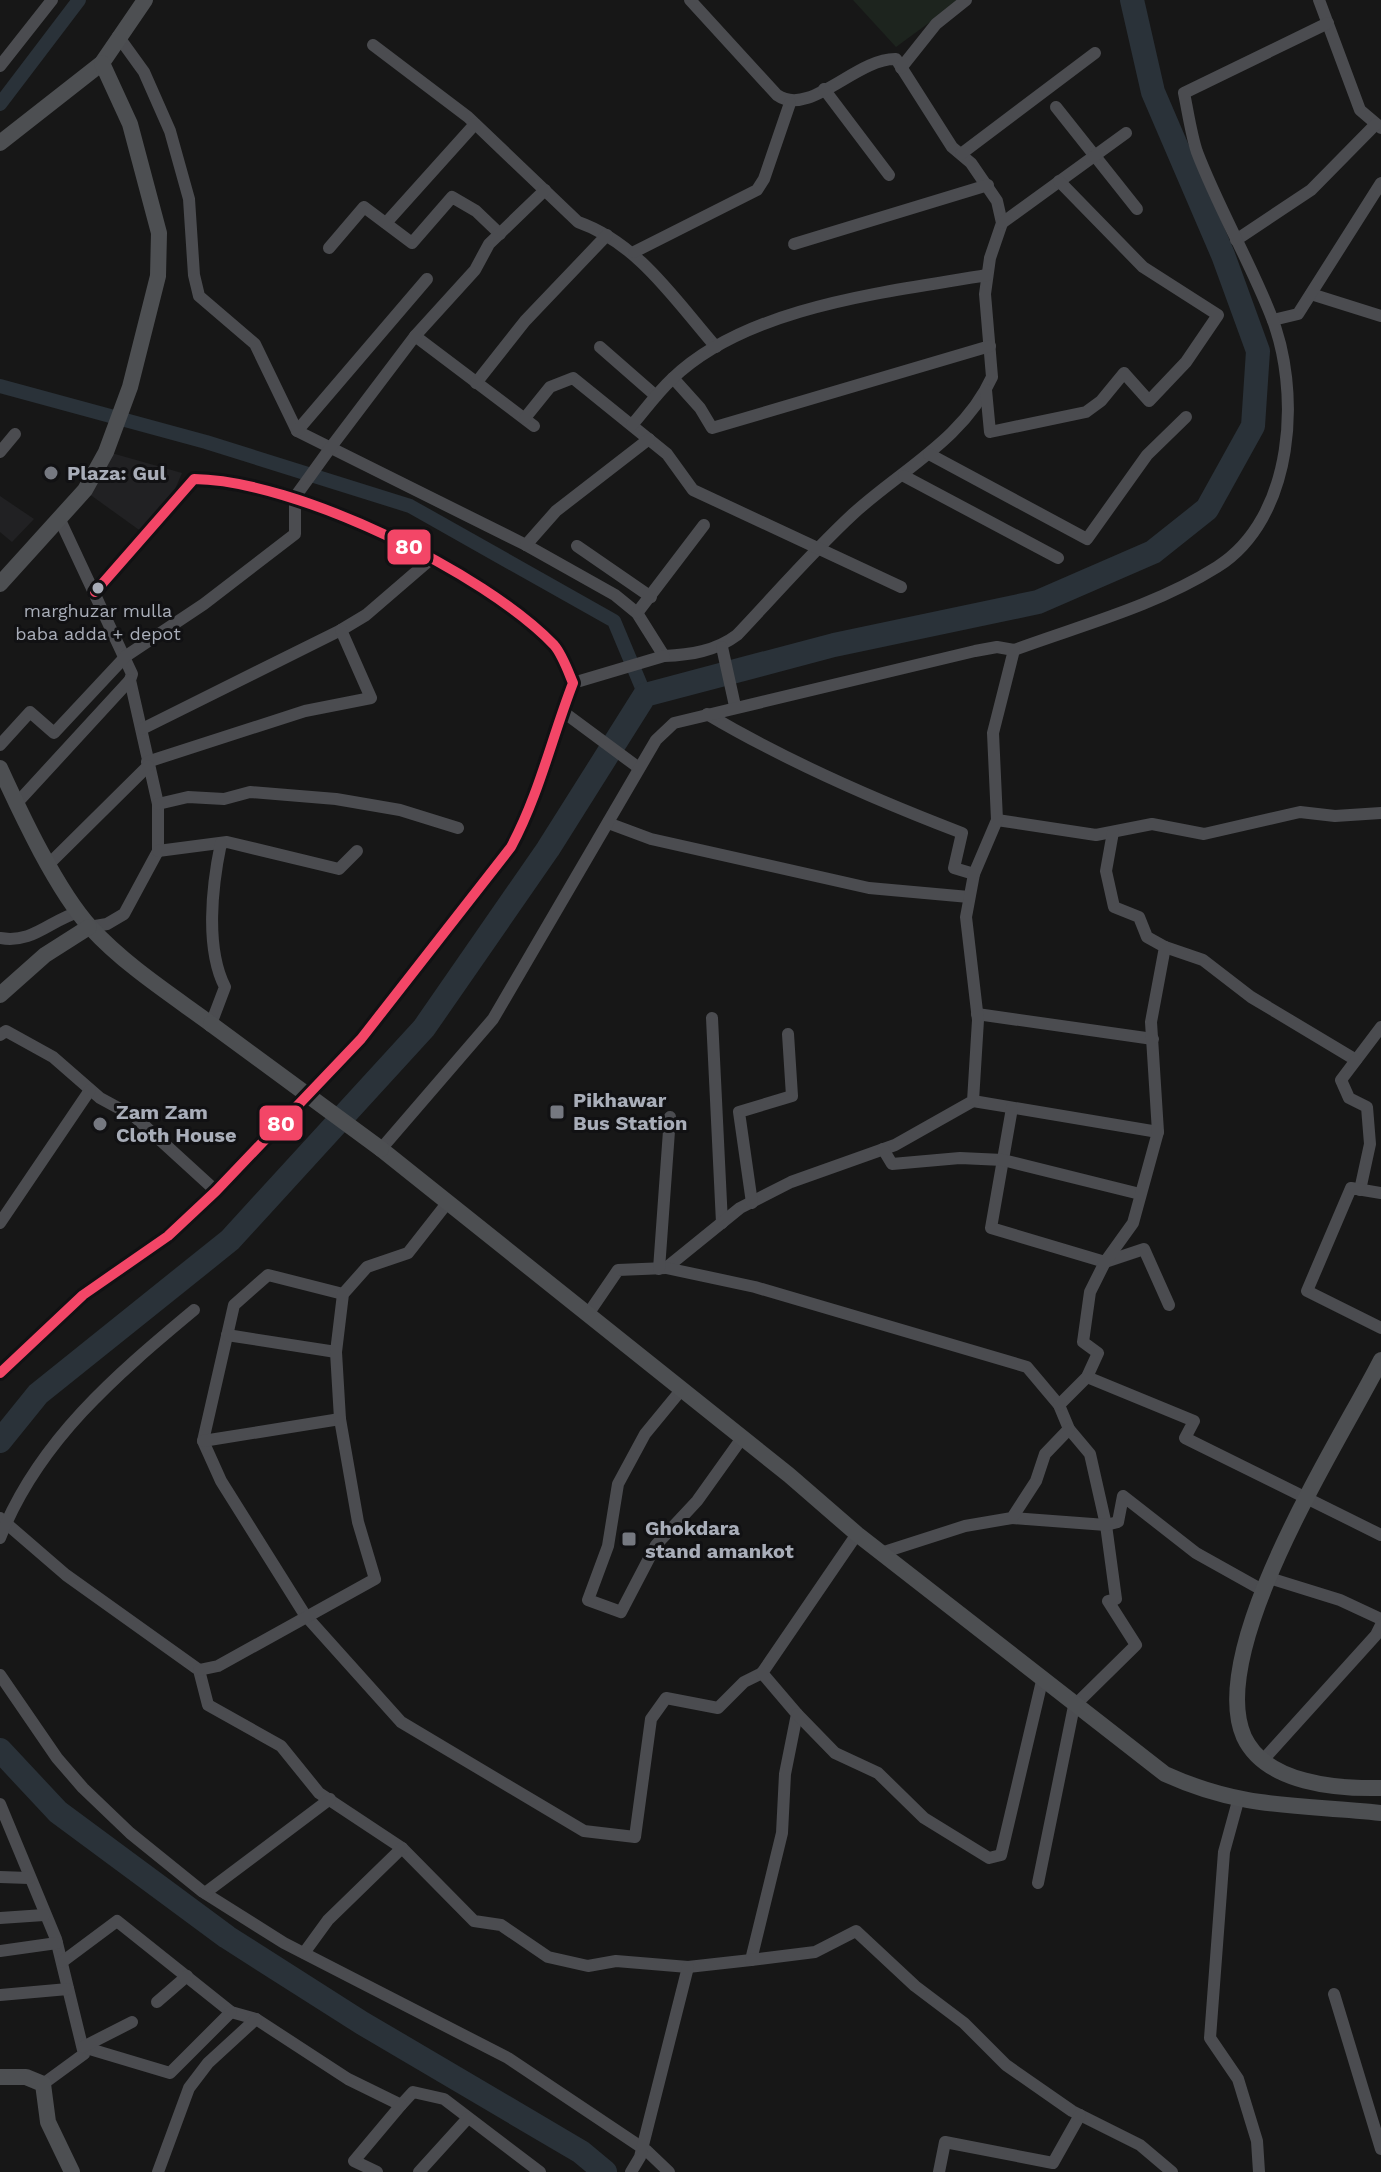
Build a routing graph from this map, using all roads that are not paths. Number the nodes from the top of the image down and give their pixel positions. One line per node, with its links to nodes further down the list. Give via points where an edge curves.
1 (52, 0): 11 (street)
2 (144, 0): 7 (main road)
3 (690, 0): 14 (street)
4 (966, 0): 12 (street, via 936,24)
5 (1319, 0): 6 (street)
6 (1328, 23): 17 (street, via 1360,110); 32 (street, via 1184,93 1196,150)
7 (118, 35): 10 (main road); 51 (street, via 144,72 170,131 189,199 199,296 255,344)
8 (373, 45): 16 (street)
9 (1095, 53): 20 (street)
10 (102, 63): 19 (main road); 59 (main road, via 130,124 159,233 158,276 130,387 106,452)
11 (0, 66)
12 (901, 68): 13 (street, via 896,59 880,59); 20 (street)
13 (824, 89): 14 (street); 22 (street)
14 (790, 103): 35 (street, via 757,190 673,227)
15 (1056, 107): 21 (street)
16 (475, 124): 26 (street); 28 (street)
17 (1378, 126): 32 (street, via 1311,190)
18 (1126, 133): 21 (street)
19 (0, 143)
20 (961, 154): 25 (street)
21 (1093, 157): 23 (street); 27 (street)
22 (889, 175)
23 (1059, 181): 29 (street); 47 (street, via 1143,267 1218,315 1186,362 1149,401 1124,373 1086,412 990,432)
24 (1381, 183): 38 (street)
25 (988, 185): 29 (street); 33 (street)
26 (545, 190): 30 (street); 31 (street, via 578,222)
27 (1137, 209)
28 (386, 223): 30 (street, via 412,243 452,197); 34 (street, via 364,207)
29 (1002, 223): 36 (street)
30 (500, 234): 41 (street)
31 (607, 235): 35 (street); 46 (street, via 525,321)
32 (1236, 240): 40 (street)
33 (794, 244)
34 (329, 248)
35 (634, 252): 44 (street)
36 (987, 275): 42 (street); 44 (street, via 771,321)
37 (427, 279): 51 (street)
38 (1311, 294): 39 (street); 40 (street, via 1298,314)
39 (1381, 316)
40 (1273, 320): 73 (street, via 1287,365 1289,435 1275,486 1246,540 1220,566 1160,596)
41 (415, 336): 46 (street); 54 (street)
42 (990, 346): 45 (street, via 712,428); 47 (street, via 992,377)
43 (600, 347): 48 (street)
44 (716, 347): 45 (street)
45 (673, 378): 48 (street)
46 (476, 383): 50 (street, via 529,422 550,387 573,378)
47 (986, 390): 56 (street)
48 (656, 396): 50 (street)
49 (1186, 417): 56 (street, via 1147,455 1087,539)
50 (632, 425): 53 (street)
51 (297, 431): 54 (street)
52 (15, 434): 55 (street)
53 (649, 439): 61 (street, via 556,511); 63 (street, via 693,490)
54 (331, 447): 58 (street); 61 (street)
55 (0, 452)
56 (929, 454): 57 (street)
57 (904, 476): 63 (street, via 854,513); 64 (street)
58 (295, 497): 65 (street); 68 (street, via 222,479 194,479); 74 (street, via 295,534)
59 (60, 520): 66 (main road); 68 (street)
60 (704, 525): 69 (street)
61 (526, 545): 70 (street)
62 (577, 546): 69 (street)
63 (820, 548): 67 (street); 72 (street)
64 (1058, 558)
65 (431, 559): 71 (street); 77 (street, via 493,594 555,646)
66 (0, 584)
67 (901, 587)
68 (95, 592): 74 (street)
69 (651, 597): 70 (street)
70 (637, 613): 75 (street)
71 (341, 630): 81 (street); 83 (street, via 371,698 305,711)
72 (722, 647): 75 (street); 78 (street)
73 (1014, 650): 78 (street, via 975,651); 89 (street, via 993,733)
74 (126, 656): 76 (street); 82 (street, via 54,733 30,712)
75 (664, 656): 77 (street)
76 (130, 680): 81 (street); 86 (street)
77 (573, 683): 79 (street)
78 (735, 706): 80 (street)
79 (565, 713): 84 (street); 121 (street, via 527,816 488,879 361,1039)
80 (707, 714): 84 (street, via 674,723); 97 (street, via 820,775 962,833 954,868)
81 (142, 729): 83 (street)
82 (0, 745)
83 (148, 764): 87 (street); 96 (street)
84 (636, 766): 90 (street)
85 (0, 768): 86 (main road)
86 (16, 804): 96 (main road)
87 (158, 804): 91 (street, via 188,797 278,794 400,810); 94 (street)
88 (1381, 813): 92 (street, via 1300,812 1204,834 1152,824)
89 (997, 820): 92 (street, via 1096,835); 97 (street)
90 (608, 823): 98 (street, via 651,839 869,888); 117 (street, via 493,1019)
91 (458, 828)
92 (1113, 832): 102 (street, via 1106,871 1114,907 1139,917 1147,937)
93 (221, 843): 94 (street); 95 (street, via 339,869); 106 (street, via 212,902 214,965 225,987)
94 (158, 851): 100 (street, via 124,914)
95 (357, 851)
96 (50, 863): 99 (main road)
97 (974, 874): 98 (street)
98 (969, 897): 104 (street, via 965,931)
99 (79, 912): 100 (main road); 101 (street, via 56,918 25,939)
100 (89, 927): 103 (main road, via 45,955); 106 (main road)
101 (0, 938)
102 (1165, 947): 110 (street, via 1151,1022); 111 (street, via 1203,960 1251,997)
103 (0, 995)
104 (977, 1014): 110 (street); 113 (street)
105 (712, 1018): 127 (street)
106 (211, 1024): 117 (main road, bridge)
107 (1381, 1027): 111 (street)
108 (788, 1034): 125 (street, via 792,1096 739,1112)
109 (0, 1035): 112 (street, via 6,1031 53,1057)
110 (1153, 1039): 116 (street)
111 (1356, 1060): 120 (street, via 1341,1080 1349,1098 1367,1107 1370,1144)
112 (90, 1090): 121 (street, via 135,1117); 126 (street)
113 (973, 1101): 114 (street); 118 (street)
114 (1012, 1108): 116 (street); 119 (street)
115 (670, 1117): 129 (street)
116 (1158, 1132): 123 (street)
117 (381, 1149): 124 (main road)
118 (883, 1149): 119 (street, via 892,1164); 125 (street, via 791,1182)
119 (1003, 1160): 123 (street); 128 (street, via 991,1228)
120 (1360, 1190): 122 (street); 134 (street, via 1351,1188 1307,1291)
121 (216, 1191): 138 (street, via 168,1236 83,1295)
122 (1381, 1193)
123 (1140, 1194): 128 (street, via 1133,1223)
124 (448, 1202): 130 (street, via 408,1253 367,1267); 133 (main road)
125 (752, 1203): 127 (street)
126 (0, 1223)
127 (722, 1223): 129 (street)
128 (1105, 1262): 131 (street, via 1144,1249); 139 (street, via 1090,1292 1083,1342 1098,1353)
129 (662, 1268): 133 (street, via 618,1270); 142 (street, via 755,1287 1027,1367)
130 (343, 1294): 135 (street, via 268,1275 234,1305); 136 (street)
131 (1169, 1305)
132 (194, 1310): 149 (street, via 108,1382 45,1452)
133 (588, 1314): 141 (main road)
134 (1381, 1328)
135 (227, 1335): 136 (street); 146 (street)
136 (336, 1352): 143 (street)
137 (1381, 1360): 140 (main road)
138 (0, 1373)
139 (1087, 1377): 142 (street); 147 (street, via 1194,1421 1185,1438)
140 (1375, 1385): 147 (main road)
141 (682, 1389): 145 (main road); 145 (street, via 645,1434 618,1484 608,1546 588,1600 621,1612 656,1545 697,1501)
142 (1059, 1405): 144 (street)
143 (340, 1419): 146 (street); 156 (street, via 358,1522 375,1579)
144 (1069, 1429): 148 (street, via 1045,1454 1036,1481); 150 (street, via 1090,1454)
145 (742, 1438): 151 (main road)
146 (203, 1441): 156 (street, via 221,1481)
147 (1304, 1497): 152 (street); 155 (main road)
148 (1012, 1518): 150 (street); 154 (street, via 965,1526)
149 (3, 1521): 153 (street); 158 (street, via 66,1575)
150 (1106, 1525): 155 (street, via 1118,1522 1123,1496 1196,1553); 162 (street, via 1116,1599 1108,1601 1136,1645)
151 (857, 1534): 154 (main road); 159 (street)
152 (1381, 1535)
153 (0, 1538)
154 (881, 1553): 161 (main road)
155 (1266, 1584): 157 (street, via 1340,1600); 164 (main road, via 1239,1679 1245,1738)
156 (305, 1615): 158 (street, via 218,1666); 159 (street, via 401,1722 584,1831 597,1833 635,1837 651,1719 666,1698 718,1708 744,1682)
157 (1381, 1622): 164 (street, via 1348,1668)
158 (199, 1670): 166 (street, via 208,1705 281,1746 319,1793)
159 (762, 1673): 163 (street)
160 (0, 1675): 177 (street, via 83,1788)
161 (1042, 1681): 162 (main road); 163 (street, via 1001,1855 989,1858 924,1818 878,1773 835,1753)
162 (1074, 1706): 167 (main road, via 1165,1774); 176 (street)
163 (797, 1714): 183 (street, via 785,1774 782,1833)
164 (1263, 1760): 165 (main road, via 1321,1785)
165 (1381, 1788)
166 (330, 1799): 173 (street); 177 (street)
167 (1238, 1801): 169 (main road); 211 (street, via 1224,1852 1210,2038 1238,2079 1257,2141)
168 (0, 1804): 170 (street)
169 (1381, 1813)
170 (5, 1824): 172 (street)
171 (0, 1846): 172 (street)
172 (15, 1846): 175 (street)
173 (402, 1848): 182 (street, via 328,1920); 185 (street, via 474,1921 501,1925 548,1957 588,1966 616,1961)
174 (0, 1877): 175 (street)
175 (29, 1878): 178 (street)
176 (1038, 1883)
177 (205, 1893): 182 (street)
178 (44, 1915): 179 (street); 180 (street)
179 (0, 1918)
180 (57, 1943): 181 (street); 184 (street)
181 (0, 1951)
182 (304, 1953): 201 (street, via 508,2058)
183 (751, 1960): 185 (street); 198 (street, via 815,1952 856,1931 1006,2065)
184 (62, 1962): 186 (street, via 117,1921); 187 (street)
185 (688, 1967): 201 (street)
186 (187, 1976): 190 (street); 191 (street)
187 (68, 1989): 189 (street); 194 (street)
188 (1334, 1994): 200 (street)
189 (0, 1995)
190 (157, 2002)
191 (231, 2012): 192 (street); 194 (street, via 170,2073)
192 (256, 2019): 197 (street, via 348,2079); 203 (street, via 189,2088)
193 (132, 2022): 194 (street)
194 (83, 2047): 196 (street, via 84,2054)
195 (0, 2077): 196 (main road, via 26,2077)
196 (43, 2084): 202 (main road, via 48,2122)
197 (401, 2105): 199 (street, via 413,2092 444,2099); 204 (street, via 354,2161)
198 (1080, 2115): 209 (street, via 1053,2163 945,2142); 210 (street, via 1140,2145)
199 (468, 2118): 205 (street); 206 (street)
200 (1381, 2149)
201 (641, 2152): 207 (street); 208 (street)
202 (72, 2172)
203 (158, 2172)
204 (377, 2172)
205 (419, 2172)
206 (540, 2172)
207 (631, 2172)
208 (669, 2172)
209 (939, 2172)
210 (1172, 2172)
211 (1259, 2172)

